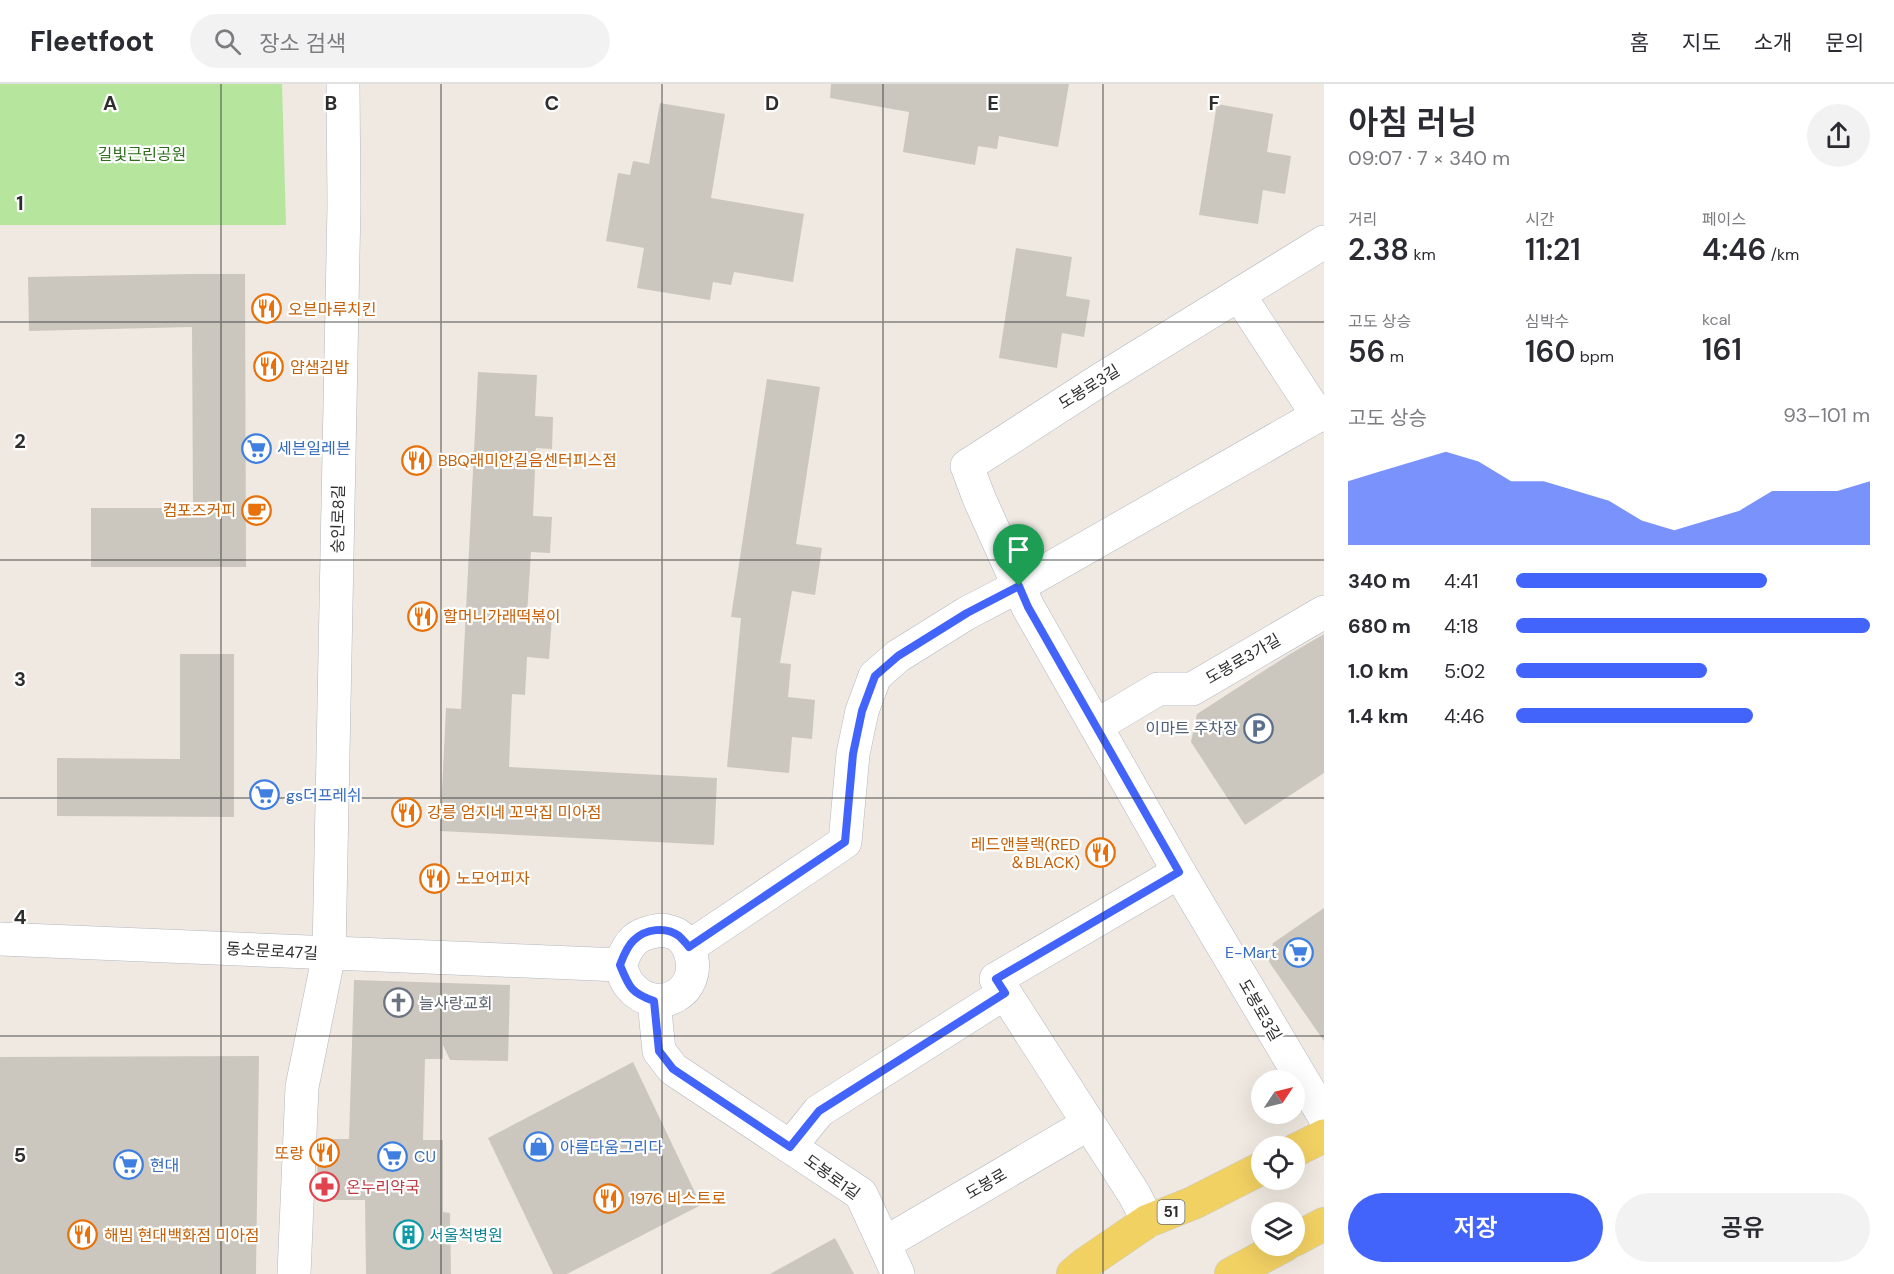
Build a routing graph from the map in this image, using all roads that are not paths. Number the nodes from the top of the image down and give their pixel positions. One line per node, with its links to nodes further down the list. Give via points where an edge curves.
1 (343, 84): 11 (street, 숭인로8길)
2 (1324, 242): 3 (street, 도봉로3길)
3 (1239, 295): 4 (street); 5 (street, 도봉로3길, via 967,466)
4 (1321, 414): 5 (street)
5 (1019, 586): 7 (street, 도봉로3길); 10 (street, via 898,656 875,676 862,711 853,754 845,842)
6 (1324, 612): 7 (street, 도봉로3가길, via 1192,689 1158,689)
7 (1096, 726): 8 (street, 도봉로3길)
8 (1179, 872): 13 (street, via 996,979); 15 (street, 도봉로3길)
9 (0, 939): 11 (street, 동소문로47길)
10 (689, 947): 12 (street, via 678,935 663,930 647,932 633,940); 14 (street, via 694,962 692,978 684,991 670,999)
11 (329, 954): 12 (street); 27 (street, 동소문로47길, via 302,1087)
12 (620, 965): 14 (street, via 628,984 639,996)
13 (1005, 993): 16 (street); 19 (street, via 819,1111)
14 (654, 1001): 19 (street, 도봉로1길, via 659,1051 673,1069)
15 (1324, 1116)
16 (1088, 1124): 21 (street); 24 (street, 도봉로)
17 (1324, 1136): 18 (main road)
18 (1305, 1146)
19 (790, 1147): 24 (street, 도봉로1길, via 861,1194)
20 (1251, 1174): 21 (main road, 51)
21 (1148, 1221): 26 (main road, 51)
22 (1324, 1224): 23 (main road)
23 (1305, 1234)
24 (885, 1243): 28 (street, 도봉로1길)
25 (1265, 1256): 29 (main road)
26 (1072, 1271)
27 (294, 1274)
28 (898, 1274)
29 (1232, 1274)

